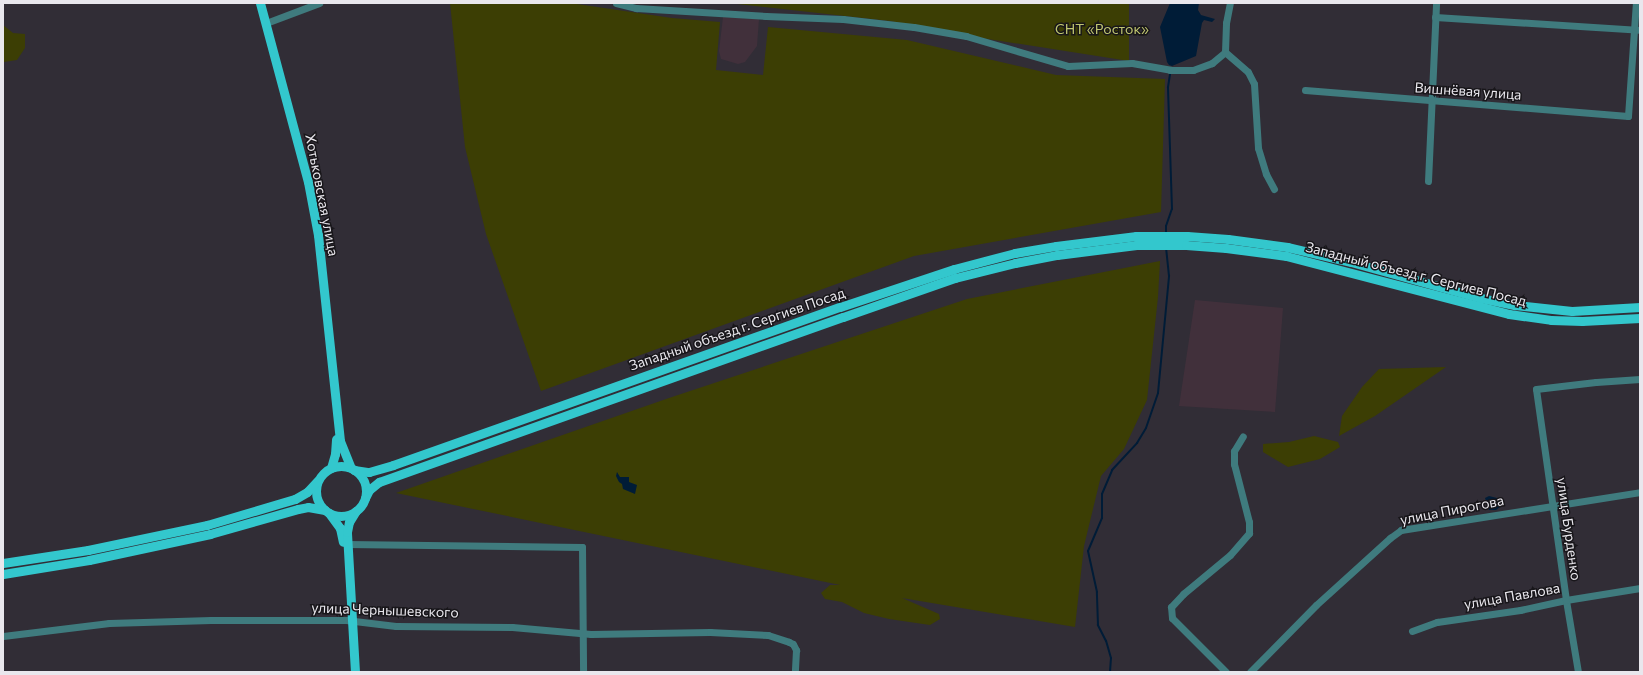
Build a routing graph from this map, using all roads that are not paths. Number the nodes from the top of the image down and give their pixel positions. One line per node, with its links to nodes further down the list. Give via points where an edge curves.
1 (260, 3): 8 (main road, Хотьковская улица)
2 (319, 3): 8 (street)
3 (616, 3): 10 (street, via 636,8 843,19 914,27 966,36 1068,66 1132,63 1170,70 1193,70 1212,63)
4 (1230, 3): 10 (street)
5 (1436, 3): 7 (street)
6 (1636, 3): 9 (street)
7 (1435, 17): 9 (street); 12 (street)
8 (266, 24): 20 (main road, Хотьковская улица, via 296,133 316,227)
9 (1637, 30): 12 (street, Вишнёвая улица, via 1628,116)
10 (1225, 52): 14 (street, via 1248,72 1254,84 1258,148 1266,174)
11 (1306, 90): 12 (street, Вишнёвая улица)
12 (1432, 101): 13 (street)
13 (1428, 181)
14 (1274, 188)
15 (1186, 240): 16 (main road); 17 (main road, Западный объезд г. Сергиев Посад, via 1228,239 1287,247 1515,305 1572,311); 18 (main road, Западный объезд г. Сергиев Посад, via 1286,256 1509,314 1582,321)
16 (1136, 241): 23 (main road, Западный объезд г. Сергиев Посад, via 1056,246 1015,253 954,269 393,465 369,472); 26 (main road, Западный объезд г. Сергиев Посад, via 1015,263 955,278 379,482 369,490)
17 (1640, 307)
18 (1640, 318)
19 (1640, 380): 27 (street, улица Бурденко, via 1536,389)
20 (336, 395): 22 (main road, via 336,445); 23 (main road, via 341,445)
21 (1243, 436): 43 (street, via 1234,451 1234,464 1249,522 1249,533 1230,555 1171,607 1172,618)
22 (331, 468): 23 (main road, via 337,466); 24 (main road)
23 (352, 469): 26 (main road, via 361,476 365,484)
24 (318, 480): 29 (main road, via 316,496); 31 (main road, via 307,492 295,499 207,525 88,550)
25 (1640, 492): 27 (street, улица Пирогова)
26 (365, 498): 28 (main road)
27 (1552, 505): 35 (street, улица Бурденко); 44 (street, улица Пирогова, via 1401,530 1316,605)
28 (356, 511): 29 (main road, via 346,516); 30 (main road, via 347,527)
29 (327, 512): 32 (main road, via 340,528); 33 (main road, via 308,507 210,534 89,560)
30 (346, 544): 32 (main road); 38 (street, via 582,547)
31 (3, 563)
32 (347, 567): 36 (main road)
33 (3, 574)
34 (1640, 588): 35 (street, улица Павлова)
35 (1566, 600): 37 (street, улица Павлова, via 1520,610 1437,622); 45 (street, улица Бурденко)
36 (350, 620): 38 (street, улица Чернышевского, via 396,626 512,627); 39 (street, улица Чернышевского, via 136,621); 40 (main road)
37 (1412, 631)
38 (582, 633): 41 (street); 42 (street, улица Чернышевского, via 710,632 768,635 793,644 796,650)
39 (3, 636)
40 (355, 672)
41 (583, 672)
42 (795, 672)
43 (1226, 672)
44 (1250, 672)
45 (1578, 672)

